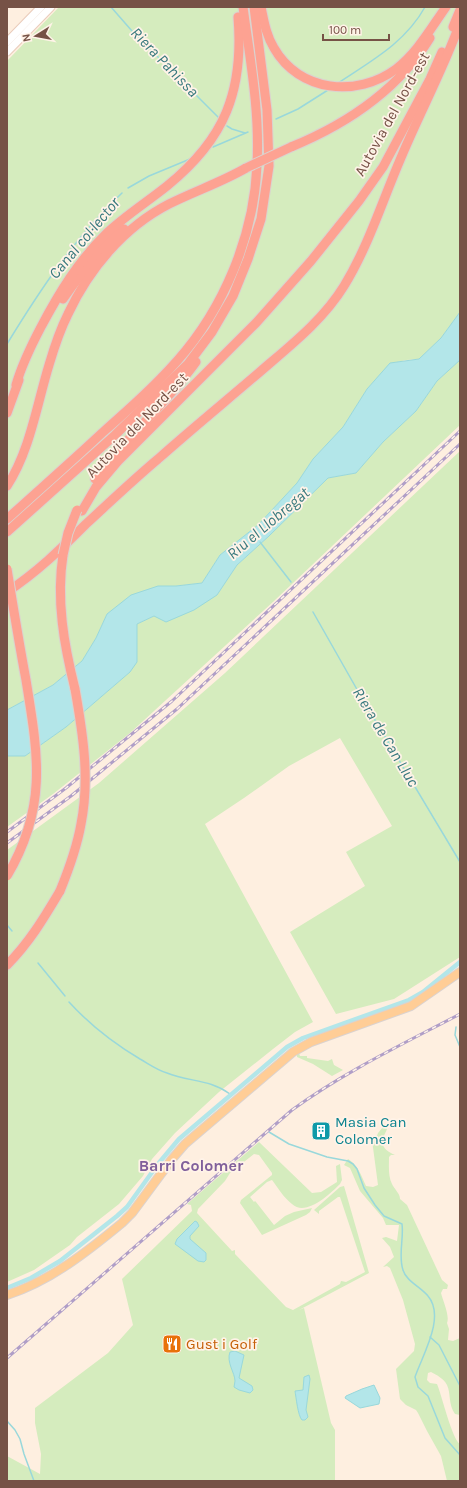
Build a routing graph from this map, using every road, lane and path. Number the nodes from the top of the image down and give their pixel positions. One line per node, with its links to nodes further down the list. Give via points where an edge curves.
1 (41, 7): 10 (main road)
2 (52, 7): 11 (main road)
3 (237, 7): 14 (highway, via 240,30 238,69 235,90 223,122 195,161 107,233 82,262 47,316 26,357)
4 (243, 7): 18 (highway, via 258,136 256,176 245,236 237,262 221,297 201,331 177,361 148,391)
5 (254, 7): 13 (highway, via 269,133 268,169)
6 (261, 7): 7 (highway, via 268,37 281,58 295,72 322,84 346,87 369,83 397,68 414,51)
7 (447, 7): 12 (highway, Autovia del Nord-est, bridge, via 424,49 387,91 349,118)
8 (460, 10): 17 (highway, Autovia del Nord-est, via 430,79 383,167 359,201 256,324 118,461)
9 (460, 23): 21 (highway, via 369,236 347,280 333,301 291,344 115,497 54,556)
10 (7, 42)
11 (7, 52)
12 (246, 168): 14 (highway, Autovia del Nord-est, via 230,172 163,202 114,238 84,270 60,303); 16 (highway, via 168,205 142,221 121,239 94,271 67,315 29,436)
13 (261, 219): 17 (highway, via 256,249 230,313 172,393 112,456 91,485); 19 (highway, via 233,296 212,332 188,364 115,435)
14 (16, 385): 15 (highway, Autovia del Nord-est)
15 (7, 413)
16 (7, 486)
17 (79, 510): 23 (highway, Autovia del Nord-est, bridge, via 66,555 63,580 85,755 84,805 77,841 60,891 36,932)
18 (7, 519)
19 (7, 532)
20 (7, 569): 22 (highway, bridge, via 35,742 37,769 36,793 30,824)
21 (7, 592)
22 (7, 876)
23 (7, 965)
24 (460, 972): 25 (main road, via 411,1006 311,1042 293,1052 185,1144 122,1223 56,1273)
25 (7, 1295)

